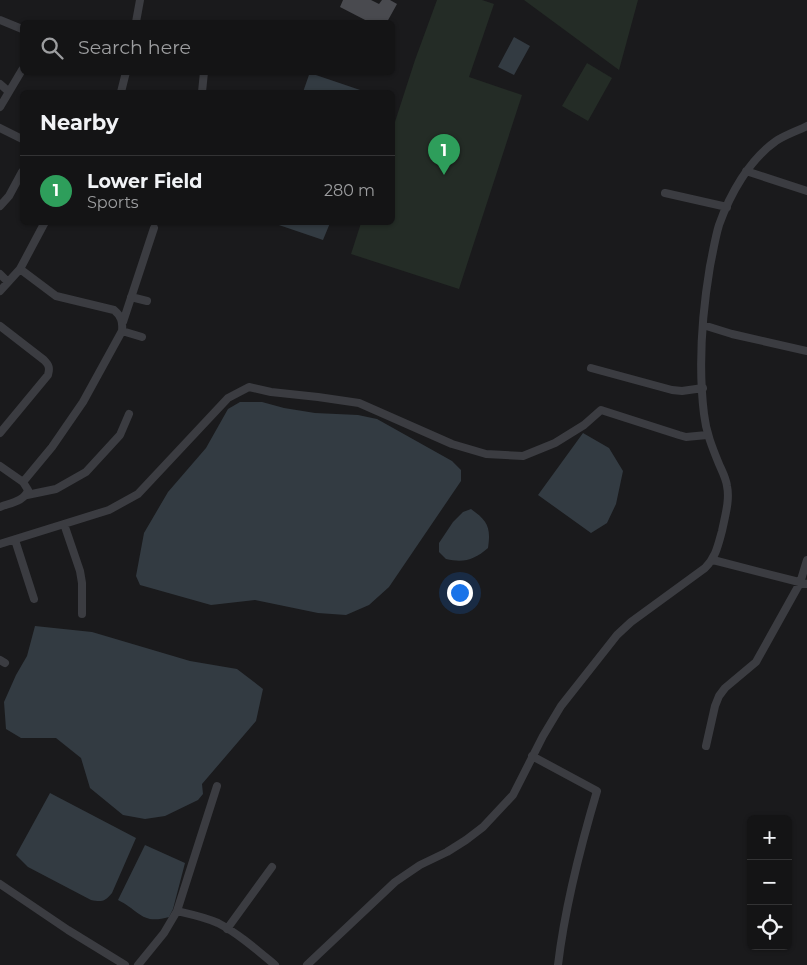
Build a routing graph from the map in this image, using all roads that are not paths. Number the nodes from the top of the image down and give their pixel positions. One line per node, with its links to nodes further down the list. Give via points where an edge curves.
1 (140, 0): 3 (street)
2 (0, 20): 4 (street)
3 (136, 20)
4 (20, 28)
5 (20, 73): 11 (street)
6 (125, 75): 9 (street)
7 (204, 75): 10 (street)
8 (0, 84): 11 (street)
9 (122, 90)
10 (202, 90)
11 (8, 91): 12 (street)
12 (0, 107)
13 (807, 126): 16 (street, via 777,140)
14 (0, 128): 15 (street)
15 (20, 138)
16 (746, 172): 18 (street); 21 (street)
17 (20, 175): 20 (street)
18 (807, 191)
19 (665, 192): 21 (street)
20 (0, 206)
21 (727, 207): 30 (street, via 715,242)
22 (43, 225): 24 (street)
23 (154, 228): 28 (street)
24 (20, 269): 26 (street); 32 (street, via 56,296 114,310 119,314)
25 (0, 274): 26 (street)
26 (8, 282): 27 (street)
27 (0, 291)
28 (131, 297): 29 (street); 32 (street)
29 (147, 300)
30 (703, 325): 34 (street); 36 (street)
31 (0, 326): 38 (street, via 44,360 49,370)
32 (122, 326): 33 (street); 41 (street, via 83,402)
33 (142, 337)
34 (807, 351)
35 (591, 368): 36 (street, via 672,390)
36 (703, 388): 39 (street)
37 (129, 414): 42 (street, via 120,436 86,472 56,489)
38 (0, 433)
39 (707, 435): 44 (street, via 679,436 601,410 584,425 523,456 486,454 452,444 360,403 249,387 228,398 138,494 109,510); 47 (street, via 728,486 726,511)
40 (0, 466): 41 (street)
41 (23, 482): 42 (street, via 28,490)
42 (26, 495): 43 (street)
43 (0, 507)
44 (64, 524): 45 (street); 51 (street, via 80,571)
45 (16, 540): 46 (street); 50 (street)
46 (0, 544)
47 (713, 560): 49 (street); 53 (street, via 617,635 561,706)
48 (807, 560): 49 (street)
49 (803, 584): 52 (street, via 756,662 719,696)
50 (34, 599)
51 (82, 614)
52 (706, 746)
53 (532, 756): 62 (street, via 513,795 483,827 396,882); 63 (street, via 597,791 581,846)
54 (216, 786): 57 (street)
55 (272, 867): 58 (street)
56 (0, 884): 59 (street)
57 (177, 911): 58 (street, via 208,919); 60 (street)
58 (227, 930): 61 (street)
59 (125, 965)
60 (138, 965)
61 (275, 965)
62 (307, 965)
63 (558, 965)

